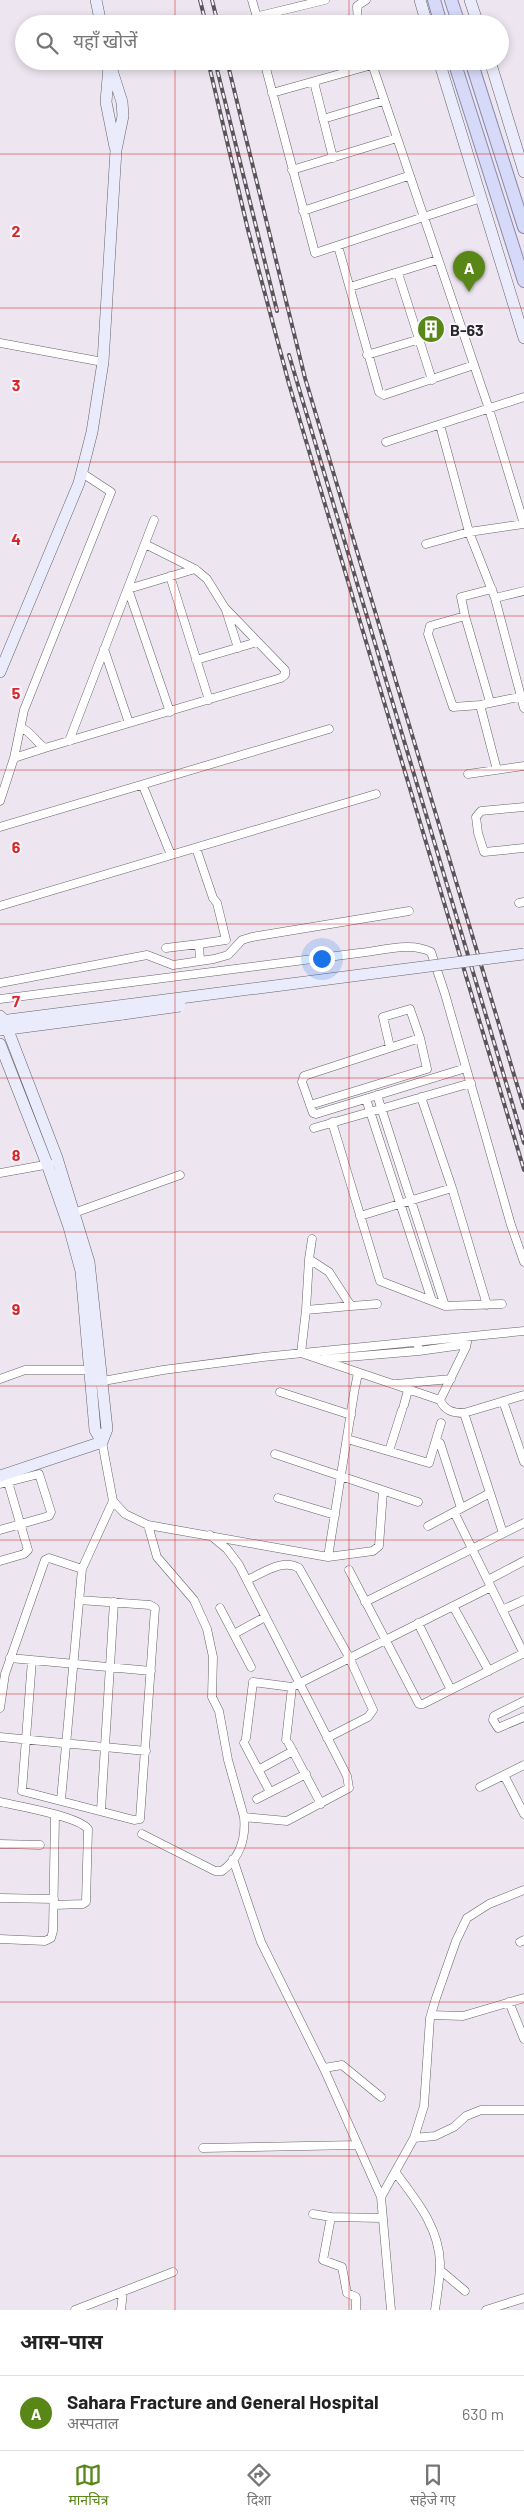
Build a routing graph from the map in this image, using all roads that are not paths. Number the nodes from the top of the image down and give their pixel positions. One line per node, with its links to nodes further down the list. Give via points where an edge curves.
1 (96, 0): 10 (street)
2 (252, 0): 11 (street)
3 (325, 0): 9 (street)
4 (366, 0): 13 (street, via 357,6)
5 (420, 0): 14 (street)
6 (434, 0): 15 (main road)
7 (451, 0): 16 (main road)
8 (470, 0): 17 (street)
9 (296, 3): 12 (street)
10 (99, 15)
11 (257, 15)
12 (260, 15)
13 (358, 15)
14 (424, 15)
15 (438, 15)
16 (456, 15)
17 (475, 15)
18 (108, 70): 32 (street, via 106,102)
19 (112, 70): 32 (street, via 124,109)
20 (266, 70): 28 (street)
21 (350, 70): 27 (street)
22 (373, 70): 29 (street)
23 (442, 70): 37 (street)
24 (457, 70): 44 (main road)
25 (474, 70): 40 (main road)
26 (493, 70): 35 (street)
27 (314, 82): 28 (street); 30 (street)
28 (272, 93): 34 (street)
29 (383, 101): 30 (street); 31 (street)
30 (323, 119): 33 (street)
31 (396, 138): 33 (street); 36 (street)
32 (116, 150): 50 (street)
33 (333, 158): 34 (street)
34 (292, 170): 38 (street)
35 (524, 172)
36 (408, 176): 38 (street); 39 (street)
37 (481, 198): 39 (street); 46 (street)
38 (302, 211): 41 (street, via 315,253)
39 (423, 218): 41 (street); 42 (street)
40 (524, 227)
41 (338, 246): 45 (street)
42 (437, 260): 43 (street); 51 (street)
43 (398, 273): 45 (street); 47 (street)
44 (524, 281)
45 (350, 288): 49 (street)
46 (524, 338)
47 (420, 339): 49 (street); 52 (street)
48 (0, 343): 50 (street)
49 (367, 355): 52 (street, via 379,392 384,395)
50 (103, 362): 57 (street)
51 (474, 365): 52 (street); 54 (street)
52 (432, 380)
53 (524, 397): 54 (street)
54 (489, 409): 55 (street); 59 (street)
55 (440, 425): 56 (street); 60 (street)
56 (386, 442)
57 (82, 473): 75 (street); 83 (street, via 111,492 24,710)
58 (154, 520): 61 (street)
59 (524, 524): 60 (street)
60 (469, 532): 62 (street); 66 (street)
61 (145, 544): 63 (street); 65 (street)
62 (426, 544)
63 (195, 569): 64 (street); 69 (street, via 207,579)
64 (170, 576): 65 (street); 74 (street)
65 (128, 589): 73 (street); 81 (street)
66 (492, 589): 68 (street); 70 (street, via 461,597)
67 (524, 591): 68 (street)
68 (495, 598): 76 (street)
69 (225, 608): 71 (street); 72 (street)
70 (465, 616): 78 (street); 79 (street, via 430,626 428,634 453,707)
71 (257, 642): 72 (street); 77 (street, via 284,670 284,676)
72 (238, 648): 74 (street)
73 (104, 650): 82 (street); 85 (street)
74 (196, 660): 77 (street)
75 (0, 672)
76 (522, 696): 78 (street); 80 (street)
77 (209, 700): 81 (street)
78 (490, 702): 79 (street)
79 (480, 705): 89 (street)
80 (524, 708)
81 (170, 712): 82 (street)
82 (128, 723): 85 (street)
83 (22, 728): 86 (street); 87 (street)
84 (329, 728): 91 (street)
85 (69, 741): 86 (street)
86 (45, 748): 87 (street)
87 (14, 758): 93 (street)
88 (524, 766): 89 (street)
89 (497, 770): 90 (street)
90 (468, 774)
91 (143, 786): 95 (street); 98 (street)
92 (376, 794): 96 (street)
93 (0, 801)
94 (524, 806): 97 (street, via 481,811 476,817 484,852)
95 (0, 826)
96 (196, 848): 98 (street); 101 (street, via 217,903 226,940)
97 (524, 848)
98 (171, 855): 99 (street)
99 (0, 906)
100 (409, 911): 105 (street, via 252,937 242,940 228,955)
101 (199, 944): 102 (street); 105 (street)
102 (166, 948)
103 (524, 954): 109 (street, bridge)
104 (524, 960): 109 (street, bridge)
105 (198, 961): 106 (street); 107 (street, via 169,965 158,957 147,955)
106 (198, 974): 108 (street); 114 (street, via 413,947 424,949 431,952)
107 (0, 983)
108 (0, 999)
109 (120, 1010): 110 (street)
110 (2, 1024): 126 (street)
111 (420, 1038): 113 (street); 113 (street, via 411,1010 406,1008 383,1017); 115 (street, via 428,1066)
112 (0, 1044): 126 (street)
113 (390, 1047): 121 (street, via 304,1076 302,1082)
114 (466, 1068): 116 (street); 117 (street)
115 (418, 1072): 116 (street); 121 (street)
116 (422, 1081): 118 (street); 119 (street)
117 (471, 1083): 119 (street); 136 (street)
118 (377, 1095): 120 (street); 122 (street)
119 (424, 1096): 122 (street); 129 (street)
120 (366, 1098): 121 (street, via 316,1114 312,1113); 123 (street)
121 (310, 1105)
122 (382, 1108): 123 (street); 130 (street)
123 (371, 1111): 124 (street); 131 (street)
124 (332, 1122): 125 (street); 133 (street)
125 (314, 1128)
126 (53, 1163): 127 (street); 132 (street)
127 (0, 1173)
128 (180, 1175): 132 (street)
129 (452, 1188): 130 (street); 139 (street)
130 (412, 1200): 131 (street); 142 (street)
131 (401, 1204): 133 (street); 137 (street)
132 (70, 1214): 151 (street, via 81,1271); 155 (street, via 91,1270)
133 (360, 1216): 137 (street, via 380,1281)
134 (312, 1239): 135 (street)
135 (309, 1259): 141 (street, via 329,1272); 143 (street)
136 (524, 1262)
137 (432, 1301): 142 (street)
138 (377, 1304): 141 (street)
139 (487, 1304): 140 (street); 142 (street)
140 (502, 1304)
141 (351, 1306): 143 (street)
142 (445, 1306)
143 (306, 1310): 149 (street)
144 (524, 1331): 145 (street)
145 (468, 1337): 146 (street); 147 (street)
146 (417, 1342): 148 (street); 149 (street)
147 (466, 1347): 148 (street); 153 (street)
148 (419, 1351): 150 (street)
149 (301, 1353): 150 (street); 155 (street)
150 (322, 1359): 152 (street)
151 (90, 1370): 154 (street, via 25,1370); 155 (street)
152 (358, 1373): 156 (street); 163 (street)
153 (451, 1378): 156 (street); 160 (street)
154 (0, 1379)
155 (97, 1382): 166 (street, via 95,1430)
156 (394, 1385): 157 (street)
157 (408, 1390): 160 (street); 168 (street)
158 (280, 1392): 163 (street)
159 (524, 1395): 161 (street)
160 (440, 1400): 162 (street, via 454,1413)
161 (503, 1401): 162 (street); 170 (street)
162 (464, 1413): 174 (street)
163 (351, 1415): 165 (street)
164 (441, 1423): 168 (street, via 429,1463)
165 (347, 1439): 168 (street); 171 (street)
166 (102, 1442): 172 (street); 176 (street)
167 (440, 1443): 178 (street)
168 (389, 1451)
169 (275, 1454): 171 (street)
170 (524, 1462)
171 (341, 1476): 173 (street); 179 (street)
172 (3, 1481): 181 (street); 181 (street, via 35,1474 41,1476 51,1514)
173 (383, 1491): 177 (street); 188 (street, via 378,1549)
174 (490, 1493): 178 (street); 185 (street)
175 (278, 1498): 179 (street)
176 (113, 1501): 182 (street, via 125,1514); 191 (street)
177 (418, 1502)
178 (458, 1510): 183 (street); 187 (street)
179 (335, 1515): 188 (street)
180 (524, 1523): 185 (street)
181 (22, 1525): 184 (street); 189 (street, via 28,1551)
182 (148, 1525): 186 (street); 240 (street, via 157,1557 194,1600 207,1629 213,1657 212,1697 219,1711)
183 (428, 1526)
184 (0, 1530)
185 (503, 1533): 187 (street)
186 (210, 1535): 188 (street); 193 (street, via 228,1549)
187 (472, 1549): 194 (street); 198 (street)
188 (328, 1557)
189 (0, 1561)
190 (524, 1561): 194 (street)
191 (82, 1569): 195 (street); 208 (street, via 49,1558 45,1560)
192 (348, 1570): 198 (street)
193 (247, 1580): 202 (street); 207 (street, via 284,1564 291,1563 299,1568)
194 (489, 1583): 199 (street); 201 (street)
195 (79, 1600): 197 (street); 210 (street)
196 (524, 1600): 201 (street)
197 (114, 1602): 212 (street); 213 (street, via 155,1606)
198 (365, 1602): 205 (street)
199 (453, 1606): 203 (street); 214 (street)
200 (220, 1608): 204 (street)
201 (502, 1610): 206 (street)
202 (265, 1617): 204 (street); 215 (street)
203 (418, 1623): 205 (street); 216 (street)
204 (234, 1634): 211 (street)
205 (385, 1640): 207 (street); 216 (street, via 419,1704)
206 (524, 1653): 214 (street)
207 (349, 1657): 215 (street); 221 (street, via 373,1710 368,1717)
208 (10, 1658): 209 (street); 218 (street)
209 (32, 1660): 210 (street); 222 (street)
210 (73, 1664): 212 (street); 223 (street)
211 (251, 1667)
212 (110, 1668): 213 (street); 225 (street)
213 (151, 1671): 226 (street)
214 (488, 1671): 216 (street)
215 (296, 1684): 221 (street); 224 (street); 228 (street, via 253,1682 245,1741)
216 (451, 1690)
217 (524, 1701): 219 (street, via 494,1716 493,1720 498,1728)
218 (0, 1708)
219 (524, 1717)
220 (0, 1737): 222 (street)
221 (327, 1738): 236 (street, via 350,1785 345,1792)
222 (26, 1740): 223 (street); 234 (street, via 22,1791)
223 (66, 1743): 225 (street); 234 (street)
224 (290, 1745): 228 (street); 229 (street)
225 (105, 1747): 226 (street); 237 (street)
226 (146, 1750): 237 (street, via 140,1819)
227 (524, 1765): 230 (street)
228 (258, 1770): 232 (street)
229 (306, 1774): 232 (street); 236 (street)
230 (504, 1775): 231 (street); 238 (street)
231 (480, 1787)
232 (270, 1792): 233 (street)
233 (256, 1799)
234 (61, 1800): 237 (street)
235 (0, 1802): 239 (street)
236 (321, 1804): 240 (street, via 287,1821)
237 (101, 1810)
238 (524, 1812)
239 (55, 1815): 247 (street); 247 (street, via 86,1826 89,1837 86,1902)
240 (244, 1817): 244 (street, via 245,1835)
241 (142, 1834): 244 (street, via 215,1871 224,1870)
242 (0, 1844): 243 (street)
243 (40, 1845)
244 (235, 1857): 253 (street, via 261,1942)
245 (524, 1890): 251 (street, via 489,1904 467,1918)
246 (0, 1898): 247 (street)
247 (54, 1902): 248 (street, via 51,1938 44,1941)
248 (0, 1939)
249 (524, 1998): 250 (street)
250 (509, 2002): 251 (street, via 459,2017); 252 (street)
251 (431, 2015): 256 (street, via 424,2106)
252 (524, 2039)
253 (324, 2068): 254 (street, via 342,2065); 257 (street)
254 (381, 2098)
255 (524, 2110): 256 (street, via 481,2110 435,2136)
256 (414, 2138): 259 (street)
257 (357, 2145): 258 (street); 260 (street)
258 (202, 2148)
259 (396, 2173): 260 (street); 264 (street, via 426,2214 437,2243)
260 (381, 2197): 263 (street)
261 (313, 2214): 262 (street)
262 (331, 2217): 263 (street); 271 (street, via 323,2260 342,2266 347,2293 357,2300)
263 (382, 2218): 272 (street)
264 (440, 2270): 266 (street); 273 (street)
265 (173, 2272): 267 (street)
266 (465, 2291)
267 (122, 2292): 269 (street); 270 (street)
268 (523, 2299): 274 (street); 275 (street)
269 (75, 2310)
270 (121, 2310)
271 (356, 2310)
272 (392, 2310)
273 (435, 2310)
274 (486, 2310)
275 (522, 2310)

